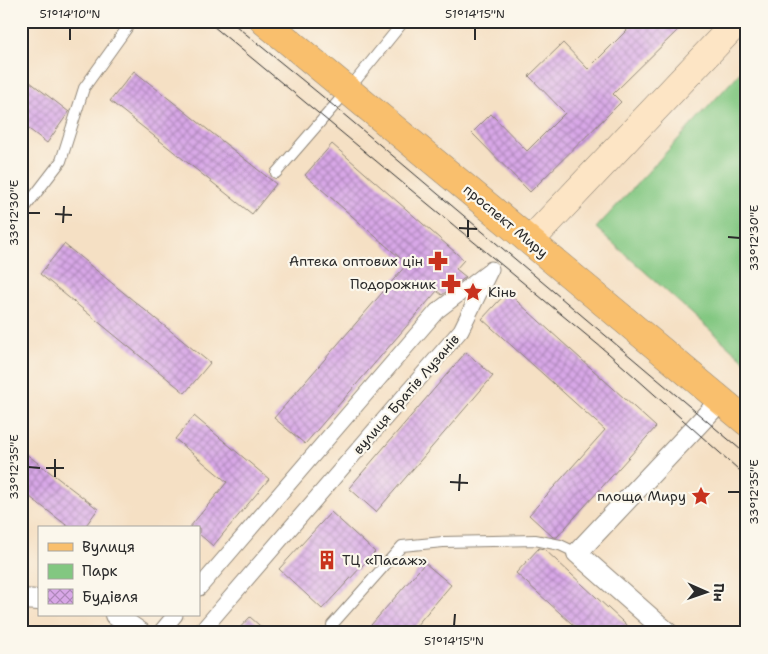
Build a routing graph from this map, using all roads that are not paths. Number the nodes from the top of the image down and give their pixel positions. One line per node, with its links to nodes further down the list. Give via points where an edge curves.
1 (132, 21): 7 (lane, via 84,88 61,161)
2 (264, 21): 5 (main road, проспект Миру)
3 (404, 21): 5 (lane)
4 (738, 21): 8 (main road)
5 (348, 90): 6 (lane); 8 (main road, проспект Миру)
6 (276, 173)
7 (21, 212)
8 (530, 241): 9 (main road, проспект Миру)
9 (721, 400): 10 (main road, проспект Миру); 11 (street)
10 (747, 422)
11 (577, 554): 17 (lane, via 560,545 535,540 402,546); 21 (street)
12 (200, 587): 20 (street, вулиця Братів Лузанів, via 437,311 491,269 461,330)
13 (21, 599): 14 (street)
14 (38, 600)
15 (116, 616): 18 (street)
16 (174, 616): 19 (street)
17 (332, 625)
18 (141, 633)
19 (160, 633)
20 (200, 633)
21 (668, 633)

